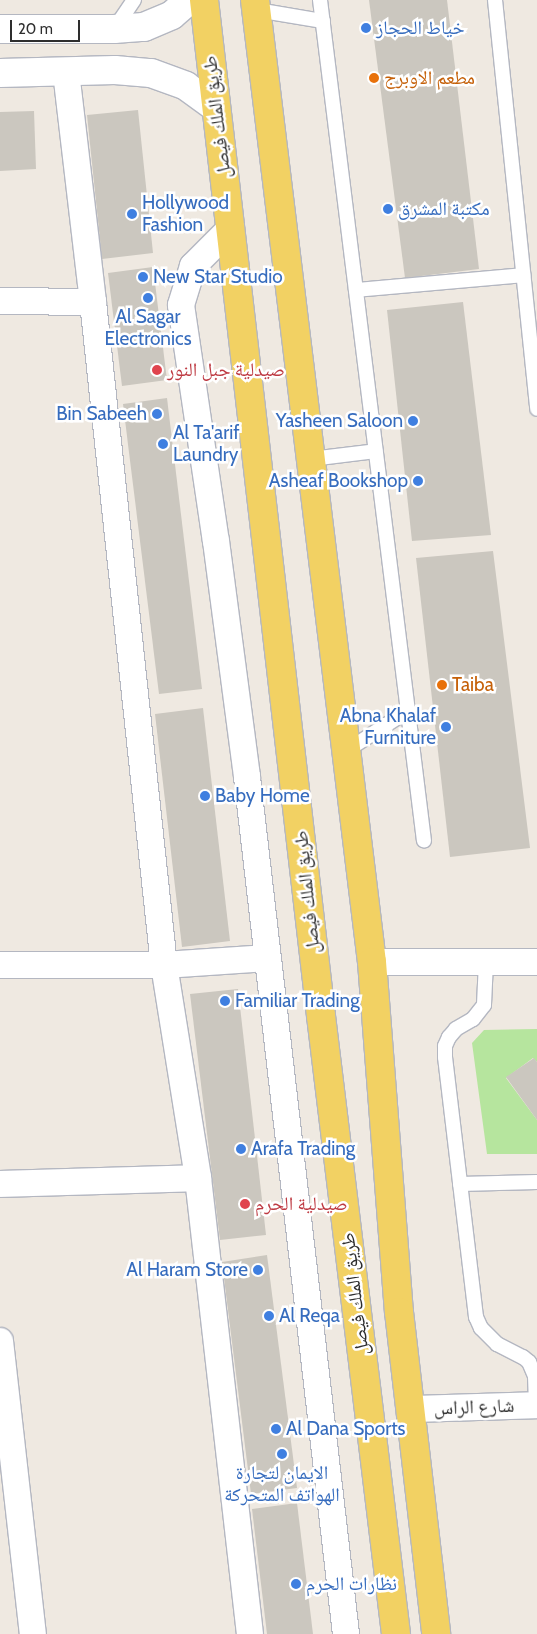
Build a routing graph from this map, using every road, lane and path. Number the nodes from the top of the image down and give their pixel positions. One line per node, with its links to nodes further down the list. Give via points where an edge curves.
1 (134, 0): 9 (lane)
2 (189, 0): 9 (street, via 158,22 144,27)
3 (204, 0): 12 (main road, طريق الملك فيصل)
4 (320, 0): 7 (lane)
5 (494, 0): 14 (lane)
6 (256, 5): 7 (lane); 20 (main road)
7 (323, 21): 15 (lane)
8 (0, 29): 9 (street)
9 (114, 29)
10 (66, 72): 11 (street); 12 (street, via 114,70 151,73 186,86); 17 (street)
11 (0, 73)
12 (216, 108): 13 (main road, طريق الملك فيصل)
13 (231, 228): 24 (street, via 193,266 181,305 216,541); 30 (main road, طريق الملك فيصل)
14 (523, 275): 15 (lane); 18 (lane)
15 (356, 290): 19 (lane)
16 (0, 301): 17 (street)
17 (93, 302): 29 (street)
18 (537, 408)
19 (376, 451): 20 (lane); 21 (lane)
20 (311, 459): 22 (main road)
21 (409, 710): 22 (lane); 23 (lane)
22 (346, 751): 25 (main road)
23 (424, 841)
24 (268, 958): 29 (street); 41 (street)
25 (372, 962): 26 (street); 37 (main road, via 399,1312)
26 (486, 962): 27 (street); 34 (lane, via 484,1006 473,1019 456,1029 445,1046)
27 (537, 962)
28 (0, 964): 29 (street)
29 (164, 965): 31 (street)
30 (320, 1016): 37 (main road, via 350,1138 384,1395 392,1408); 42 (main road, طريق الملك فيصل)
31 (198, 1178): 33 (street); 40 (street)
32 (537, 1182): 34 (lane)
33 (0, 1184)
34 (460, 1184): 36 (lane, via 476,1317 481,1328 496,1344 529,1362)
35 (0, 1341): 38 (street)
36 (537, 1406): 37 (street, شارع الراس)
37 (411, 1409): 43 (main road)
38 (10, 1523): 39 (street)
39 (33, 1634)
40 (250, 1634)
41 (346, 1634)
42 (396, 1634)
43 (436, 1634)

